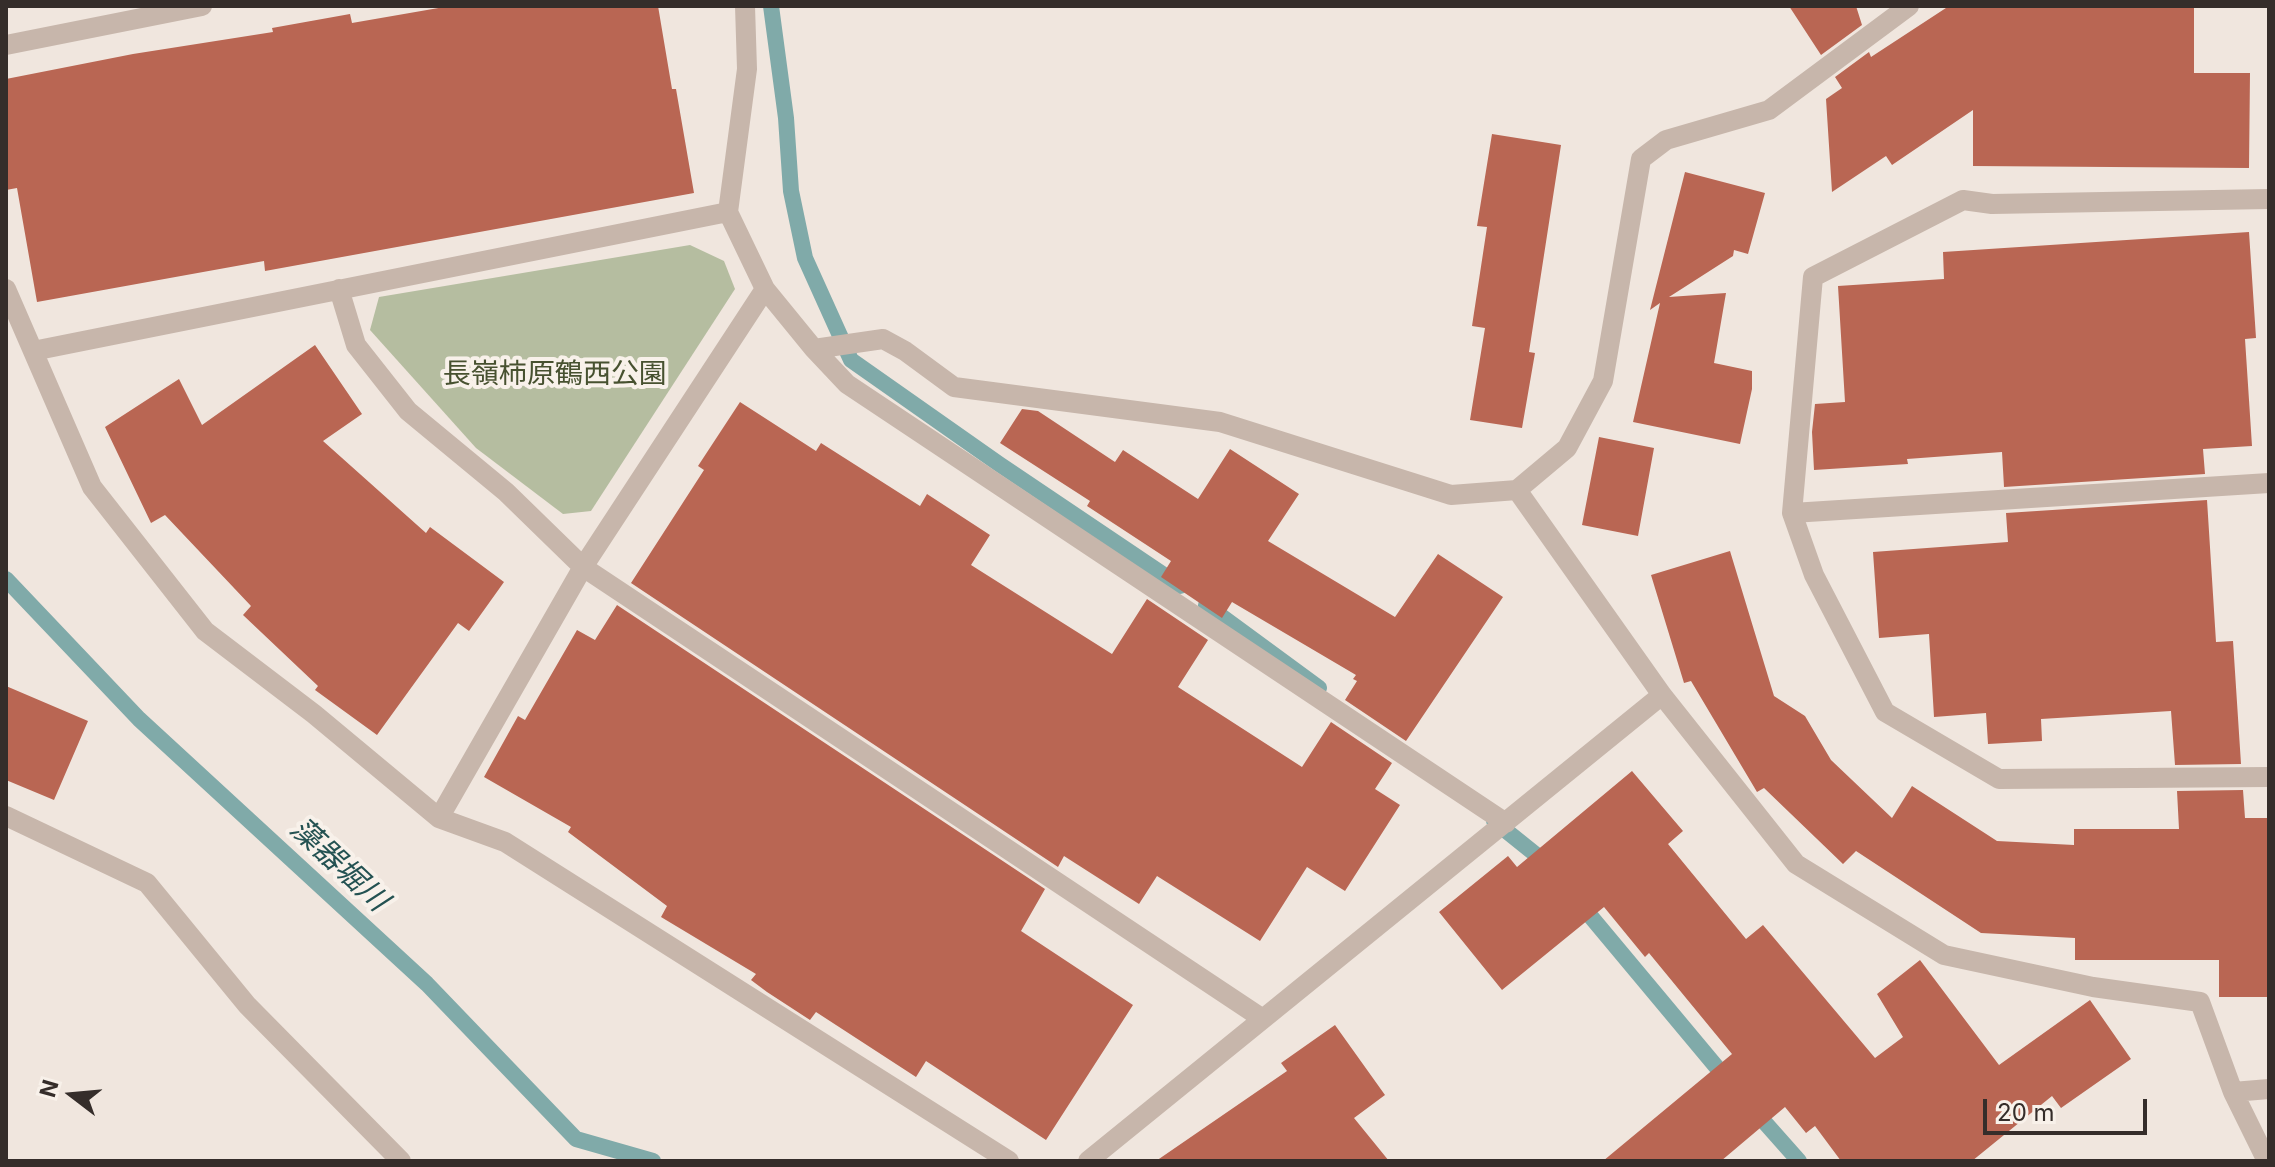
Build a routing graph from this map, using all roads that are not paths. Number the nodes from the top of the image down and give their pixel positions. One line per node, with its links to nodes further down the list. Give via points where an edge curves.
1 (202, 6): 4 (street)
2 (745, 6): 6 (street, via 747,69)
3 (1909, 6): 13 (street, via 1769,110 1666,140 1641,159 1603,381 1567,448)
4 (6, 45)
5 (2269, 199): 14 (street, via 1992,204 1963,200 1813,277)
6 (728, 212): 8 (street); 9 (street)
7 (6, 289): 11 (street)
8 (339, 289): 11 (street); 15 (street, via 356,345 408,411 506,492)
9 (765, 289): 10 (street); 15 (street)
10 (814, 349): 13 (street, via 883,339 954,387 1220,422 1451,495); 20 (street, via 847,384)
11 (33, 351): 19 (street, via 92,487 205,631)
12 (2269, 483): 14 (street)
13 (1517, 490): 16 (street)
14 (1792, 513): 17 (street, via 1814,575 1885,712 1999,779)
15 (583, 567): 19 (street); 21 (street)
16 (1662, 695): 20 (street); 23 (street, via 1796,864 1944,955 2093,987 2200,1002)
17 (2269, 777)
18 (6, 816): 24 (street, via 147,883 247,1005)
19 (439, 818): 25 (street, via 505,842)
20 (1506, 823): 21 (street)
21 (1263, 1019): 26 (street)
22 (2269, 1089): 23 (street)
23 (2233, 1092): 27 (street)
24 (401, 1161)
25 (1009, 1161)
26 (1088, 1161)
27 (2267, 1161)

